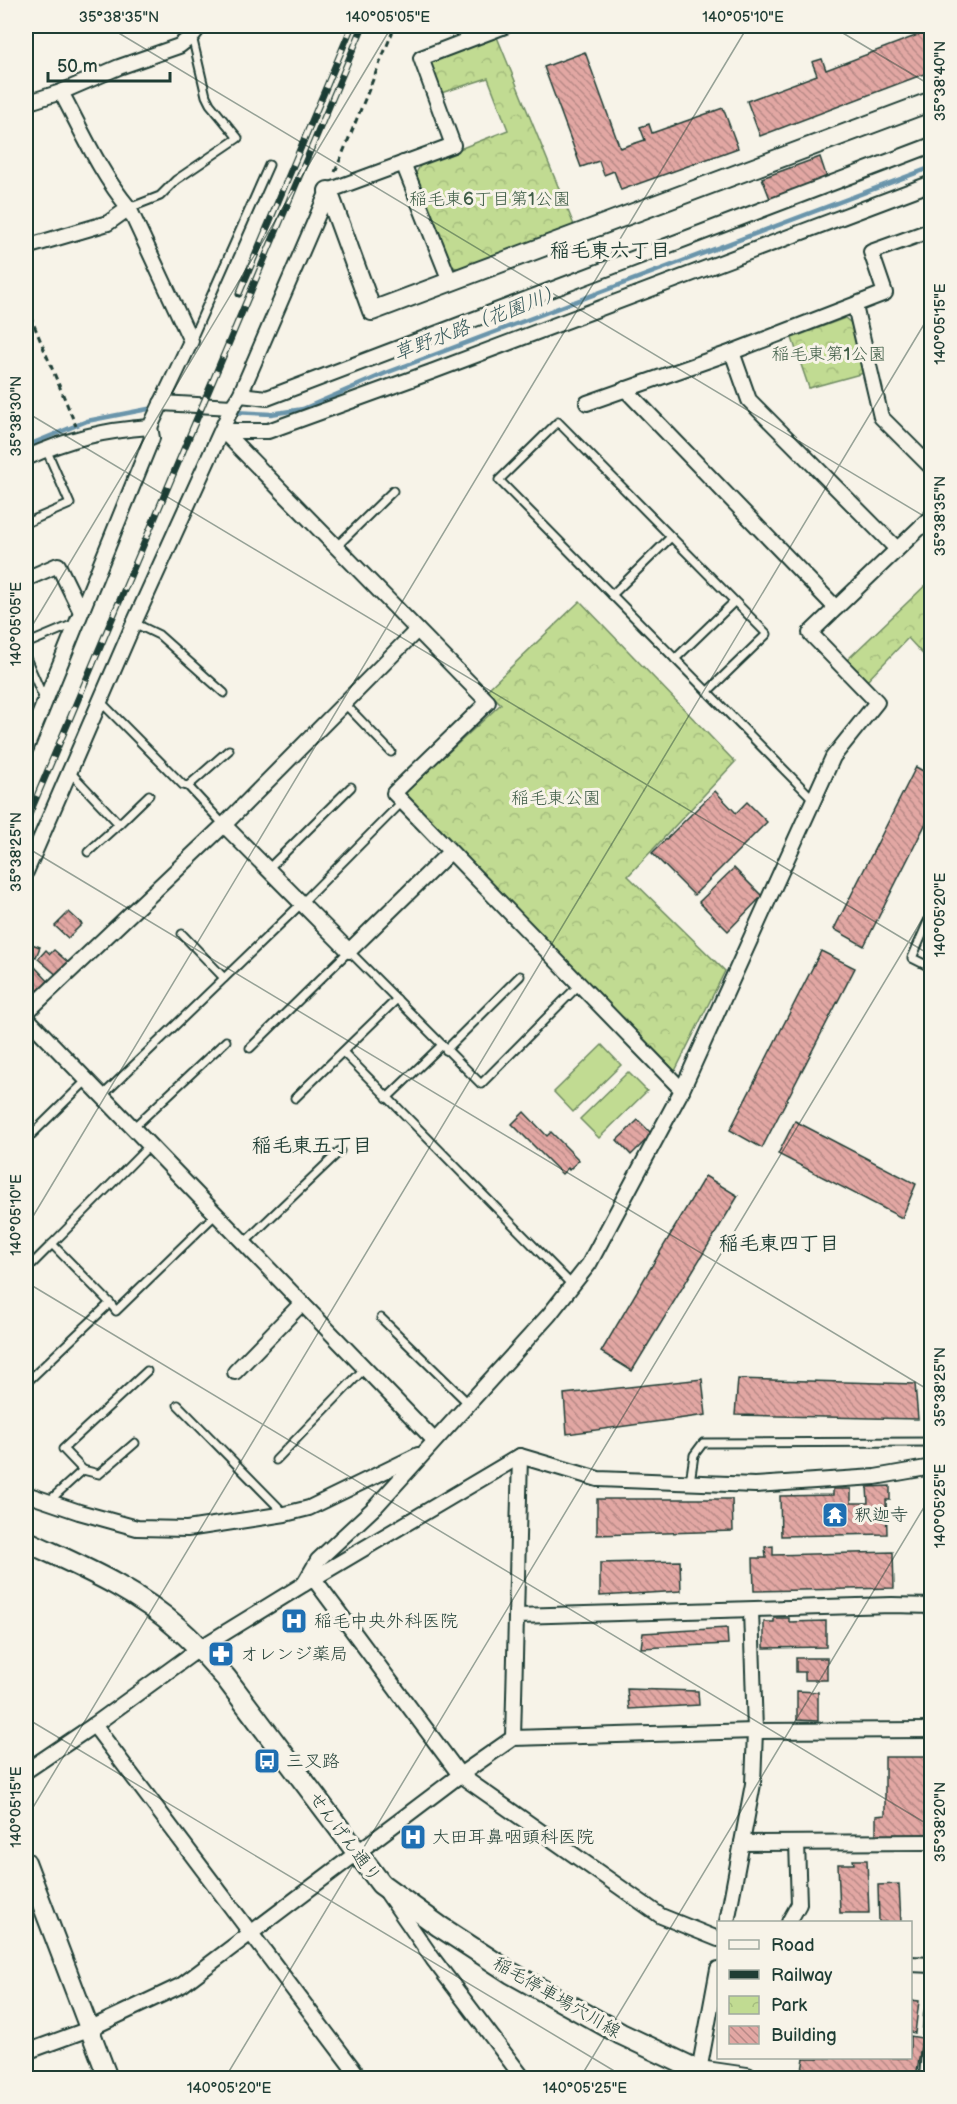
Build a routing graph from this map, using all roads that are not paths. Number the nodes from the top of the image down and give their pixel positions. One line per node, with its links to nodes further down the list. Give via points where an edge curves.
1 (506, 26): 7 (street, via 421,58 453,145)
2 (195, 30): 3 (street, via 179,46); 11 (lane, via 206,96 238,138 176,180 160,196)
3 (61, 92): 5 (street); 11 (street, via 115,191)
4 (932, 101): 14 (street)
5 (26, 104)
6 (932, 145): 19 (street, via 267,398)
7 (403, 163): 10 (street); 14 (street)
8 (269, 165): 16 (lane)
9 (932, 183): 23 (street, via 268,432)
10 (328, 190): 14 (street, via 372,311); 19 (street)
11 (129, 208): 13 (street, via 108,223); 16 (street)
12 (932, 230): 15 (street, via 871,252 885,293)
13 (26, 247)
14 (450, 281)
15 (855, 306): 17 (street); 26 (street, via 881,417)
16 (191, 341): 20 (street)
17 (732, 352): 18 (street); 32 (street, via 749,400)
18 (626, 389): 21 (street); 36 (street)
19 (236, 401): 20 (street); 23 (street)
20 (161, 403): 22 (street)
21 (587, 403)
22 (150, 427): 24 (street, via 81,436); 37 (street, via 152,438)
23 (223, 431): 31 (street); 38 (street)
24 (46, 449): 25 (street); 29 (lane, via 70,504)
25 (26, 458)
26 (932, 468)
27 (393, 491): 31 (lane)
28 (932, 516): 32 (street)
29 (26, 523)
30 (671, 537): 34 (lane); 34 (lane, via 558,422 499,480); 35 (lane)
31 (336, 547): 39 (street)
32 (897, 549): 36 (street)
33 (26, 579): 37 (street, via 58,565)
34 (612, 595): 42 (lane)
35 (734, 602): 42 (lane); 44 (lane, via 766,634)
36 (836, 608): 58 (street, via 810,633 877,702 833,757)
37 (80, 617): 40 (lane); 46 (street)
38 (134, 623): 45 (lane, via 159,635); 47 (street)
39 (417, 630): 48 (street); 59 (street, via 488,702 394,793)
40 (26, 644)
41 (26, 658): 43 (lane)
42 (675, 659): 44 (lane)
43 (28, 673): 46 (lane)
44 (707, 692): 58 (lane)
45 (224, 693)
46 (45, 702): 49 (street)
47 (101, 702): 54 (street); 55 (lane, via 183,785)
48 (345, 705): 53 (lane); 61 (street)
49 (39, 715): 50 (lane); 51 (street)
50 (26, 721)
51 (26, 748)
52 (229, 750): 55 (lane)
53 (391, 752)
54 (70, 772): 60 (lane); 65 (street)
55 (189, 786): 61 (lane)
56 (351, 787): 64 (lane)
57 (149, 795): 60 (lane)
58 (814, 800): 81 (street)
59 (402, 802): 63 (street); 66 (lane)
60 (118, 824): 62 (lane)
61 (224, 825): 64 (street); 75 (street)
62 (88, 852)
63 (450, 852): 69 (street); 73 (street)
64 (268, 869): 66 (street)
65 (26, 872)
66 (302, 903): 69 (street); 72 (lane)
67 (932, 918): 70 (lane, via 912,958)
68 (182, 934): 72 (lane)
69 (349, 951): 74 (lane); 78 (lane)
70 (932, 968)
71 (520, 976): 77 (lane)
72 (224, 978): 82 (lane)
73 (579, 985): 77 (lane, via 481,1084); 81 (street)
74 (397, 999): 77 (lane); 79 (lane)
75 (26, 1015): 80 (street)
76 (226, 1041): 85 (lane)
77 (444, 1047): 84 (lane)
78 (250, 1048)
79 (342, 1052): 83 (lane); 84 (lane)
80 (87, 1080): 82 (street); 86 (lane)
81 (682, 1090): 93 (street, via 589,1264)
82 (102, 1096): 85 (street)
83 (295, 1098)
84 (387, 1098): 93 (lane)
85 (133, 1128): 87 (street)
86 (26, 1140)
87 (150, 1145): 89 (street); 91 (lane)
88 (340, 1151): 90 (lane)
89 (216, 1214): 90 (street); 94 (lane, via 116,1311)
90 (244, 1243): 95 (street)
91 (52, 1244): 92 (lane); 94 (lane)
92 (26, 1270)
93 (573, 1286): 101 (street)
94 (110, 1303): 100 (lane)
95 (302, 1303): 97 (street); 99 (street)
96 (381, 1318): 101 (lane)
97 (364, 1368): 104 (street); 109 (lane)
98 (147, 1371): 111 (lane, via 63,1449)
99 (235, 1372)
100 (26, 1383)
101 (468, 1403): 104 (street)
102 (178, 1406): 115 (lane)
103 (932, 1427): 105 (lane)
104 (434, 1440): 107 (street)
105 (931, 1442): 110 (lane); 112 (lane, via 703,1443 694,1455)
106 (135, 1443): 111 (lane, via 99,1474)
107 (424, 1452): 115 (street, via 309,1508); 117 (street, via 376,1506 318,1560)
108 (520, 1456): 112 (street, via 598,1479); 117 (street); 120 (street)
109 (276, 1460)
110 (931, 1468): 112 (street, via 875,1477 755,1485)
111 (83, 1470): 114 (lane)
112 (690, 1482)
113 (26, 1494): 114 (street)
114 (49, 1502): 115 (street, via 137,1528 187,1529)
115 (285, 1514)
116 (26, 1541): 121 (main road, せんげん通り, via 123,1588)
117 (309, 1581): 121 (street); 127 (street)
118 (932, 1606): 119 (street)
119 (751, 1610): 120 (street); 124 (street)
120 (517, 1616): 125 (street)
121 (200, 1648): 122 (street); 131 (main road, せんげん通り)
122 (94, 1725): 126 (street); 136 (street)
123 (932, 1730): 124 (street)
124 (755, 1731): 125 (street); 129 (street, via 753,1784)
125 (513, 1738): 127 (street)
126 (26, 1771)
127 (460, 1775): 131 (street); 137 (street, via 661,1916)
128 (932, 1842): 130 (street)
129 (742, 1843): 130 (street); 134 (street)
130 (797, 1843): 135 (street, via 799,1904)
131 (358, 1853): 133 (main road, せんげん通り); 136 (street)
132 (26, 1862): 142 (street)
133 (381, 1884): 144 (main road, 稲毛停車場穴川線, via 511,1972); 147 (street, せんげん通り)
134 (727, 1921)
135 (790, 1921)
136 (251, 1933): 142 (street, via 182,1985); 146 (street)
137 (717, 1938)
138 (912, 1964): 139 (street)
139 (932, 1965)
140 (717, 1975): 144 (street)
141 (932, 2013): 149 (street)
142 (89, 2029): 143 (street); 145 (street)
143 (26, 2052)
144 (700, 2075): 148 (main road, 稲毛停車場穴川線)
145 (108, 2079)
146 (360, 2079)
147 (523, 2079)
148 (747, 2079)
149 (927, 2079)

